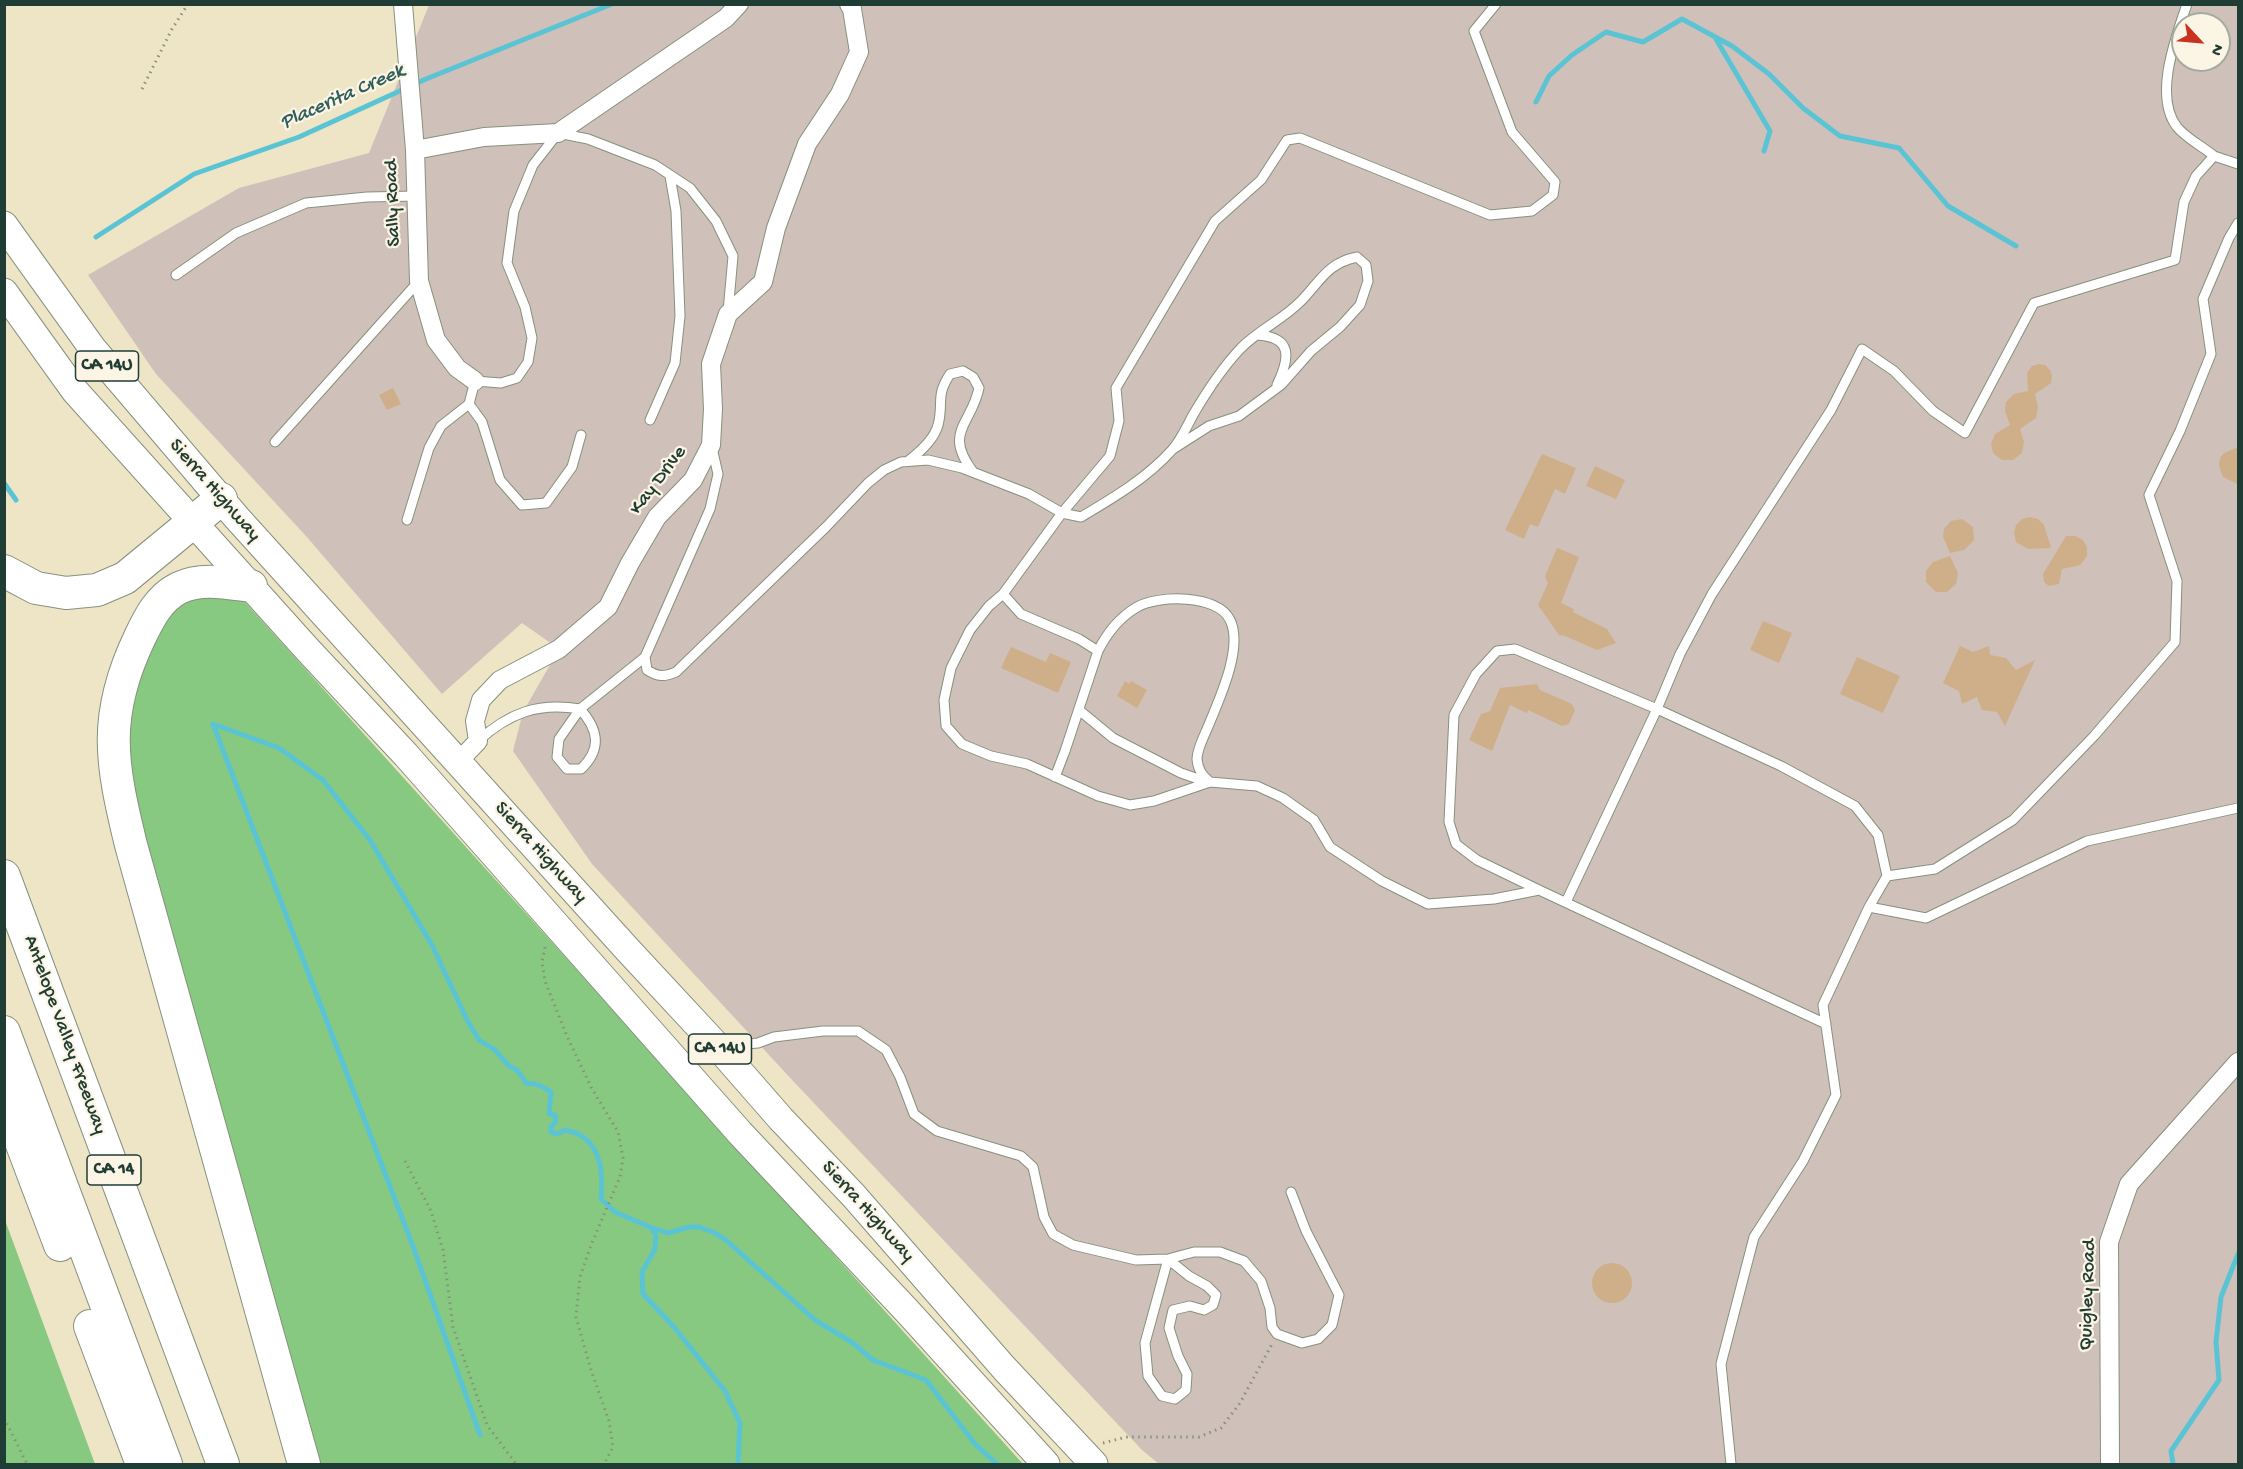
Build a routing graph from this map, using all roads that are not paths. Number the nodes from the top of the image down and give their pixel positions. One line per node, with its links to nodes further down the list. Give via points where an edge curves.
1 (403, 4): 7 (street, Sally Road)
2 (739, 4): 6 (street, via 726,18)
3 (849, 4): 17 (street, Kay Drive, via 859,52 840,94 807,144 776,228 763,282)
4 (1497, 4): 30 (lane, via 1474,31 1512,132 1555,182 1553,195 1532,211 1491,215 1300,138 1287,140 1261,180 1215,221 1116,387 1119,421 1110,456)
5 (2187, 4): 8 (lane, via 2173,44 2166,89 2168,109 2177,127)
6 (558, 133): 7 (street, via 484,137); 10 (lane, via 588,139 655,165); 19 (lane, via 533,165 514,211 507,263 525,307 532,338 528,362 516,378 501,383)
7 (415, 150): 11 (street, Sally Road)
8 (2214, 156): 9 (lane); 39 (lane, via 2196,176 2184,202 2175,260 2034,303 1965,433 1933,411 1894,371 1862,350 1831,410 1712,594)
9 (2238, 164)
10 (670, 176): 17 (lane, via 690,188 716,221 733,256); 22 (lane, via 676,211 680,316 675,363)
11 (417, 196): 14 (lane, via 306,203 236,233); 15 (street, Sally Road)
12 (2238, 223): 47 (lane, via 2203,299 2211,354 2149,495 2176,581 2175,642 2094,736 2013,820 1935,869)
13 (4, 225): 29 (main road, Sierra Highway / CA 14U, via 93,349)
14 (176, 275)
15 (419, 281): 19 (street, Sally Road, via 436,340 458,368); 24 (lane)
16 (4, 292): 32 (main road, Sierra Highway / CA 14U, via 75,391)
17 (728, 314): 25 (street, Kay Drive, via 711,364)
18 (1257, 335): 20 (lane, via 1282,342 1287,353); 20 (lane, via 1284,317 1341,260 1357,257 1366,265 1368,281 1360,305); 26 (lane, via 1208,390)
19 (475, 381): 21 (lane)
20 (1274, 390): 26 (lane, via 1239,416 1209,426)
21 (469, 404): 23 (lane, via 482,422 500,480 522,505 546,503 572,467); 31 (lane, via 441,426 429,448)
22 (650, 420)
23 (581, 435)
24 (275, 442)
25 (711, 445): 37 (lane, via 718,474 710,509); 41 (street, Kay Drive, via 693,480 657,517 608,607 560,649 500,680 481,700 475,721)
26 (1173, 449): 30 (lane, via 1122,493 1081,517)
27 (908, 461): 28 (lane, via 928,460); 28 (lane, via 926,447 938,425 941,387 950,374 963,371 973,377 979,388 959,434 958,446); 37 (lane, via 884,470 868,483 676,672 664,677 654,674 647,670)
28 (973, 472): 30 (lane, via 1029,494)
29 (221, 499): 32 (highway); 42 (main road, Sierra Highway / CA 14U)
30 (1062, 513): 35 (lane)
31 (407, 520)
32 (194, 523): 33 (highway, via 125,578 97,590 66,593 36,588); 34 (main road, Sierra Highway / CA 14U)
33 (4, 571)
34 (251, 586): 56 (main road, Sierra Highway / CA 14U, via 406,755); 65 (highway, via 194,584 163,599 149,616 120,688 112,750 131,845)
35 (1004, 594): 36 (lane, via 1021,614); 43 (lane, via 970,630 951,668 944,700 946,726 962,744 1027,764)
36 (1098, 651): 40 (lane); 44 (lane, via 1115,624 1138,606 1158,600 1201,601 1220,609 1230,620 1234,642 1230,673 1197,756 1199,772)
37 (645, 657): 38 (lane)
38 (580, 709): 38 (lane, via 559,739 556,757 567,769 581,768 592,758 596,746 589,719); 41 (lane, via 523,712 498,724)
39 (1657, 709): 47 (lane, via 1781,766 1855,806 1878,835); 48 (lane, via 1515,649 1497,651 1476,674 1454,715 1449,822 1456,844 1477,860); 49 (lane)
40 (1079, 710): 43 (lane); 44 (lane, via 1113,738 1181,773)
41 (478, 741): 42 (street)
42 (458, 762): 54 (main road, Sierra Highway / CA 14U)
43 (1054, 777): 44 (lane, via 1130,805)
44 (1210, 782): 48 (lane, via 1257,786 1283,798 1314,820 1330,847 1382,881 1428,904)
45 (2238, 808): 50 (lane, via 2087,841 1926,918)
46 (4, 876): 64 (highway, Antelope Valley Freeway / CA 14)
47 (1887, 876): 50 (lane)
48 (1539, 890): 49 (lane)
49 (1566, 903): 52 (lane)
50 (1869, 907): 52 (lane, via 1823,1005)
51 (4, 938): 63 (highway)
52 (1826, 1024): 67 (lane, via 1836,1095 1803,1161 1754,1237 1721,1364)
53 (4, 1032): 62 (highway)
54 (718, 1047): 56 (main road); 59 (lane, via 814,1032 858,1032 886,1050 914,1114 937,1131 1021,1156 1033,1167 1044,1217 1053,1234 1073,1245 1136,1260); 60 (main road, Sierra Highway / CA 14U)
55 (2238, 1062): 68 (street, Quigley Road, via 2129,1184 2109,1242)
56 (686, 1073): 66 (main road, Sierra Highway / CA 14U)
57 (4, 1097): 61 (highway)
58 (1290, 1192): 59 (lane, via 1338,1295 1332,1325 1318,1338 1302,1343 1278,1334 1272,1327 1261,1281 1244,1261 1220,1252 1194,1252)
59 (1168, 1259): 59 (lane, via 1144,1343 1148,1376 1162,1396 1175,1399 1186,1390 1188,1374 1169,1328 1173,1310 1190,1306 1204,1310 1214,1305 1216,1295)
60 (1088, 1459)
61 (142, 1464)
62 (166, 1464)
63 (201, 1464)
64 (223, 1464)
65 (304, 1464)
66 (1046, 1464)
67 (1731, 1464)
68 (2110, 1464)

